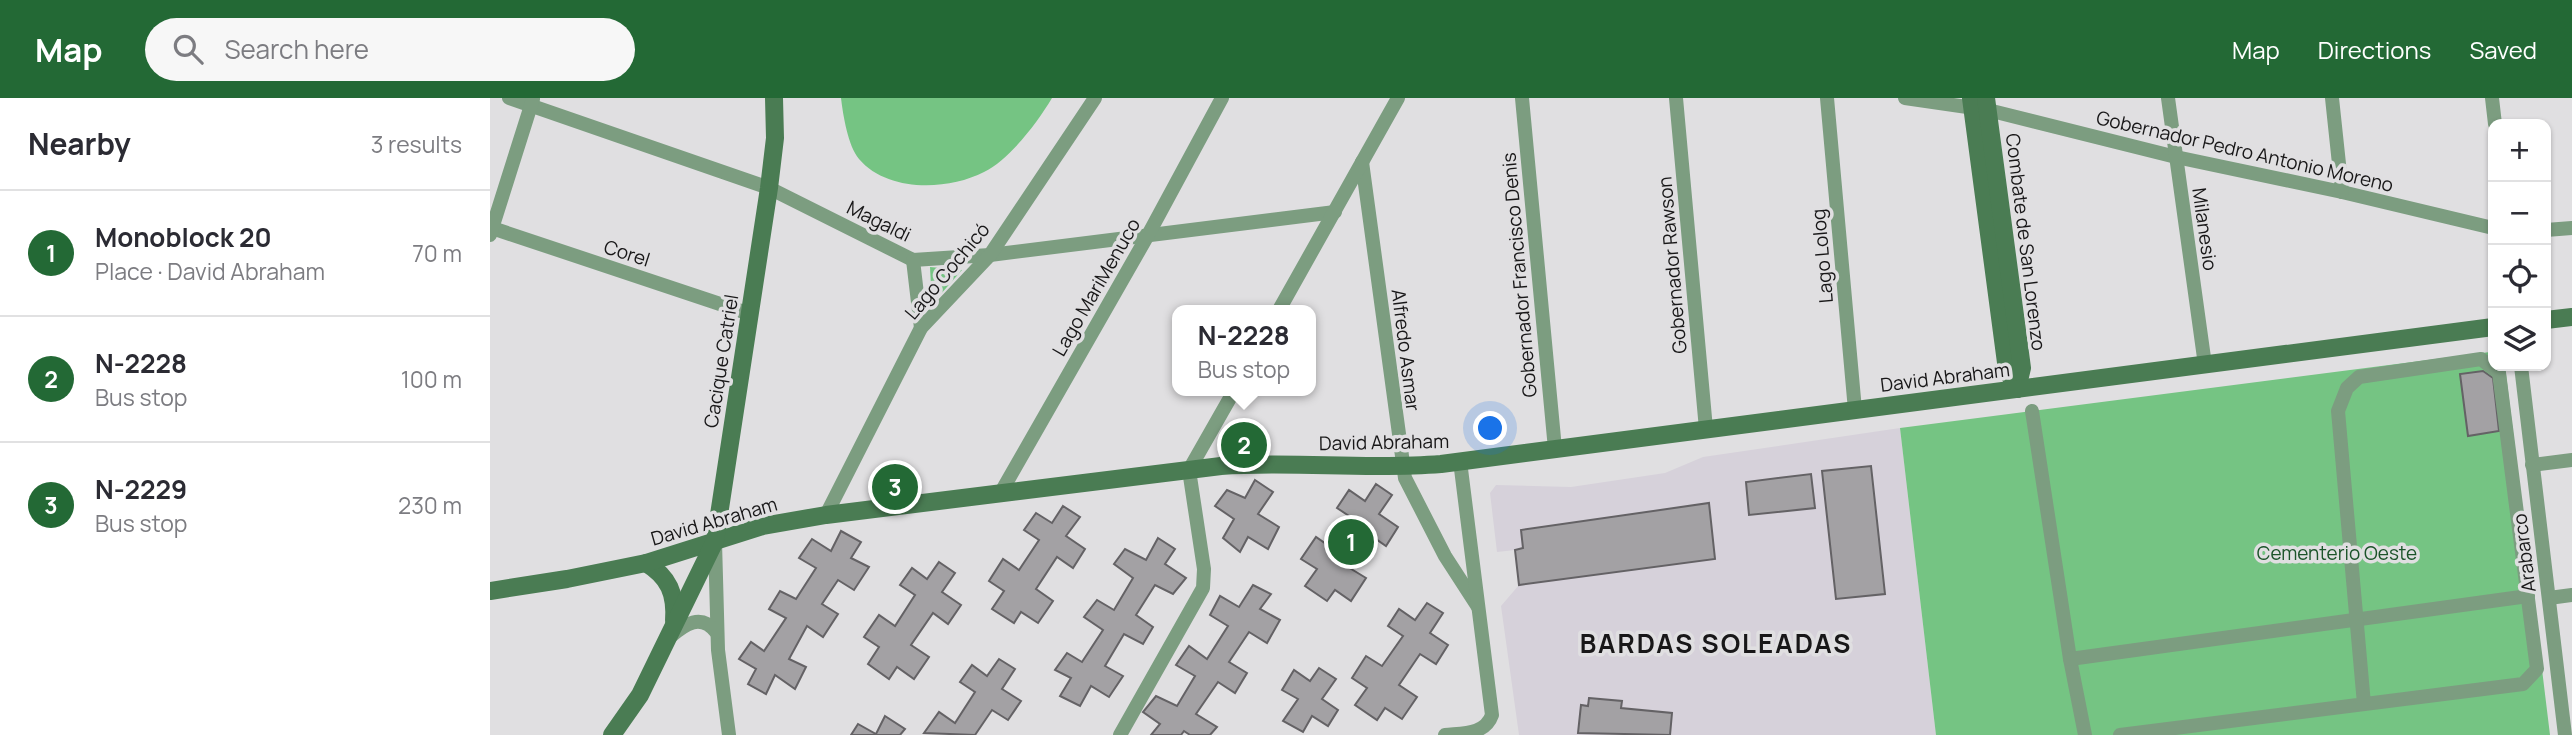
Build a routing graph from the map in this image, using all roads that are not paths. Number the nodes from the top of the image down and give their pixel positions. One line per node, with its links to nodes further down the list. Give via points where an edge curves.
1 (509, 98): 13 (street, Magaldi)
2 (775, 98): 18 (main road, Cacique Catriel)
3 (1095, 98): 26 (street, Lago Cochicó)
4 (1222, 98): 25 (street, Lago MariMenuco)
5 (1398, 98): 17 (street)
6 (1522, 98): 41 (street, Gobernador Francisco Denis)
7 (1676, 98): 40 (street, Gobernador Rawson)
8 (1827, 98): 38 (street, Lago Lolog)
9 (1905, 98): 14 (street, Gobernador Pedro Antonio Moreno)
10 (2168, 98): 16 (street, Milanesio)
11 (2332, 98): 19 (street)
12 (2492, 98): 15 (street)
13 (532, 102): 18 (street, Magaldi); 24 (street)
14 (1980, 104): 16 (street, Gobernador Pedro Antonio Moreno); 36 (main road, Combate de San Lorenzo, via 2007,370)
15 (2494, 119)
16 (2176, 157): 19 (street, Gobernador Pedro Antonio Moreno); 34 (street, Milanesio)
17 (1362, 162): 20 (street); 45 (street, Alfredo Asmar)
18 (769, 188): 27 (street, Magaldi); 29 (main road, Cacique Catriel)
19 (2342, 192): 21 (street, Gobernador Pedro Antonio Moreno)
20 (1335, 212): 25 (street, Magaldi); 28 (street)
21 (2488, 227)
22 (2572, 229): 23 (street)
23 (2551, 230)
24 (491, 232): 29 (street, Corel)
25 (1148, 235): 26 (street, Magaldi); 47 (street, Lago MariMenuco)
26 (990, 254): 27 (street, Magaldi); 32 (street, Lago Cochicó)
27 (913, 260): 32 (street)
28 (1282, 305)
29 (750, 314): 49 (main road, Cacique Catriel)
30 (2572, 317): 31 (main road)
31 (2551, 319)
32 (922, 328): 48 (street, Lago Cochicó)
33 (2488, 328): 34 (main road, David Abraham)
34 (2205, 365): 36 (main road, David Abraham)
35 (2522, 371): 44 (street, Arabarco)
36 (2017, 389): 38 (main road, David Abraham)
37 (1231, 396): 46 (street)
38 (1855, 410): 40 (main road, David Abraham)
39 (2032, 411): 59 (street)
40 (1706, 429): 41 (main road, David Abraham)
41 (1555, 449): 43 (main road, David Abraham)
42 (2572, 460): 44 (street)
43 (1460, 461): 45 (main road, David Abraham); 55 (street, Alfredo Asmar)
44 (2532, 465): 54 (street, Arabarco)
45 (1402, 466): 46 (main road, David Abraham, via 1266,464); 55 (street, Alfredo Asmar, via 1412,495)
46 (1189, 470): 47 (main road, David Abraham); 64 (street, via 1203,588)
47 (1000, 494): 48 (main road, David Abraham)
48 (826, 515): 49 (main road, David Abraham, via 763,526)
49 (715, 541): 50 (main road, David Abraham); 57 (street, Cacique Catriel); 58 (main road)
50 (646, 563): 51 (main road, David Abraham); 58 (main road, via 669,583 674,603)
51 (490, 591)
52 (2572, 595): 54 (street)
53 (2528, 596): 56 (street); 56 (street, via 2499,373 2481,359 2358,377 2347,388 2338,411); 60 (street, via 2537,669 2523,684)
54 (2549, 598): 61 (street, Arabarco)
55 (1478, 607): 65 (street, Alfredo Asmar, via 1492,706 1490,722 1479,730)
56 (2357, 620): 59 (street); 60 (street)
57 (716, 632): 58 (street, via 701,621); 63 (street, Cacique Catriel)
58 (671, 633): 62 (main road, via 632,710)
59 (2070, 659): 66 (street)
60 (2364, 704): 67 (street)
61 (2567, 731)
62 (612, 735)
63 (729, 735)
64 (1120, 735)
65 (1444, 735)
66 (2085, 735)
67 (2120, 735)

